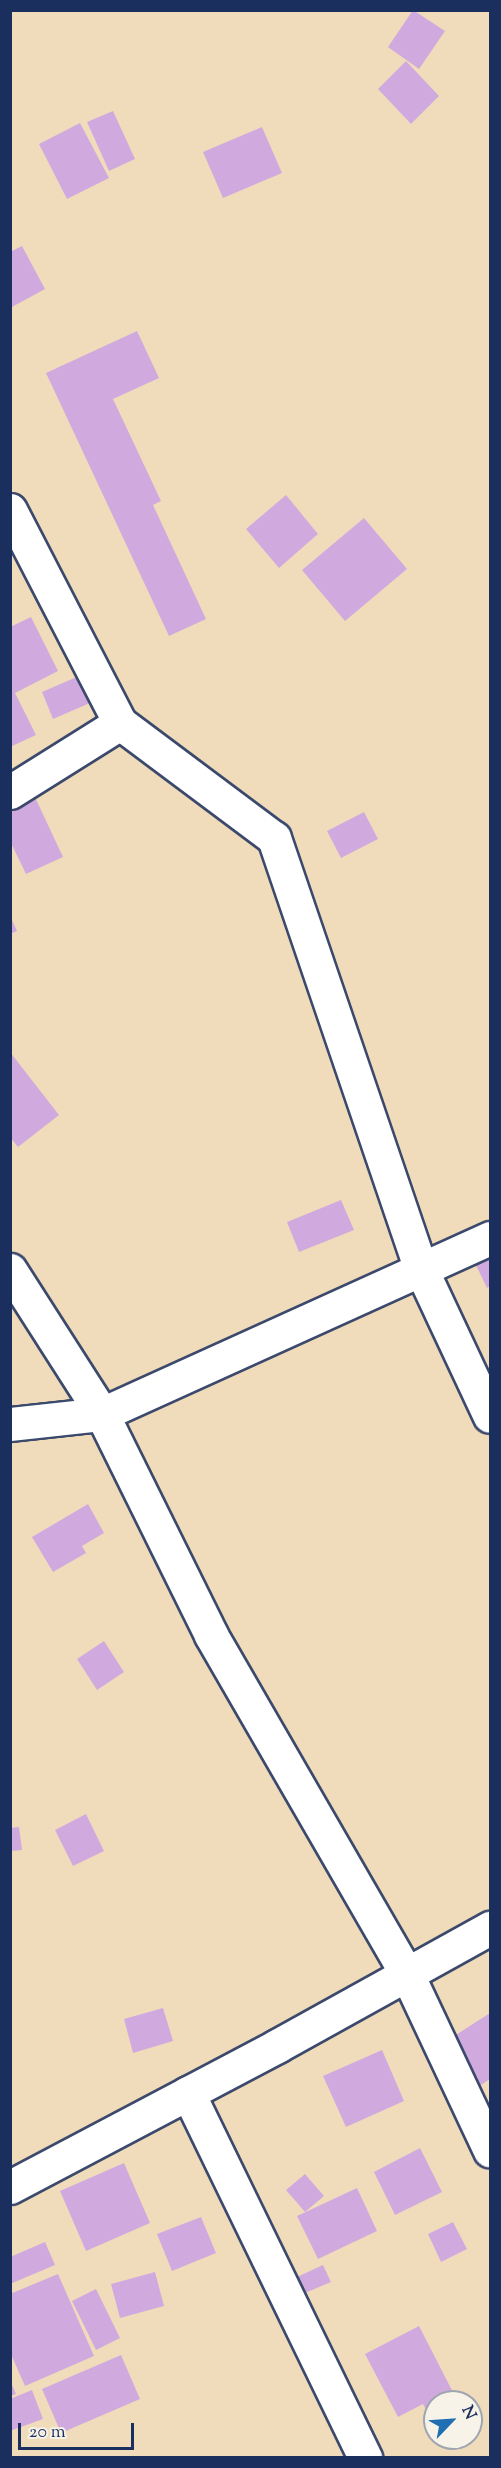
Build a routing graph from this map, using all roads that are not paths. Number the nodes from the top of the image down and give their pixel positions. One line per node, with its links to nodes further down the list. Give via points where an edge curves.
1 (10, 510): 2 (street)
2 (120, 723): 3 (street); 5 (street, via 274,838)
3 (10, 792)
4 (490, 1238): 5 (street)
5 (422, 1269): 7 (street); 8 (street)
6 (10, 1270): 7 (street)
7 (102, 1414): 9 (street); 11 (street, via 211,1635)
8 (490, 1416)
9 (10, 1424)
10 (490, 1928): 11 (street)
11 (407, 1974): 12 (street); 13 (street)
12 (188, 2094): 14 (street); 15 (street)
13 (490, 2150)
14 (10, 2187)
15 (365, 2457)

